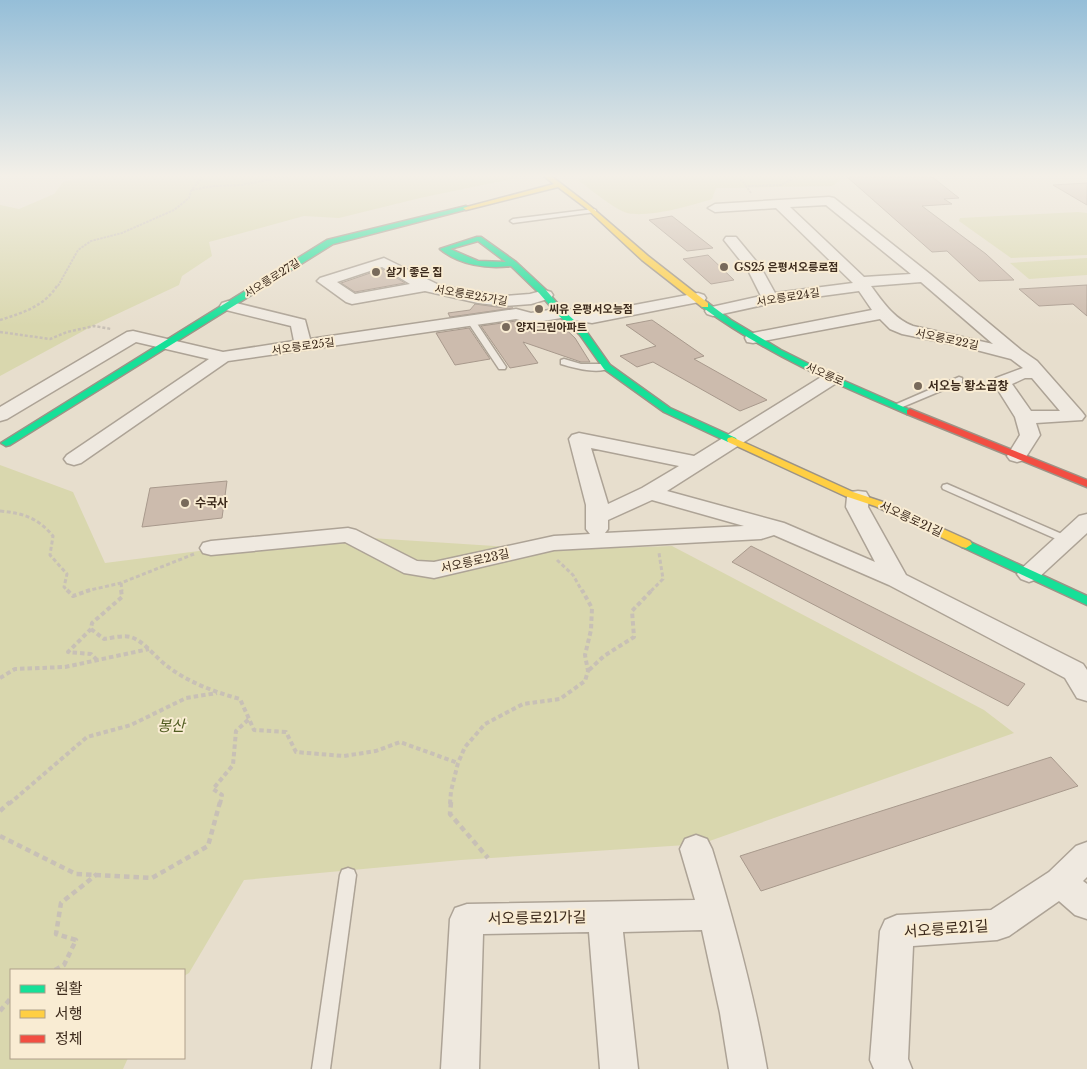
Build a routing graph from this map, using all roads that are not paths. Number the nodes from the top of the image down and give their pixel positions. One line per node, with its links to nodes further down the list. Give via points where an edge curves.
1 (394, 226): 13 (street, 서오릉로27길, via 330,242)
2 (610, 226): 11 (street, 서오릉로, via 645,258)
3 (797, 226): 8 (street)
4 (860, 226): 7 (street)
5 (731, 240): 12 (street, via 755,269)
6 (512, 264): 6 (street, via 479,238 444,250 478,267); 10 (street)
7 (925, 277): 8 (street, 서오릉로24길); 21 (street, 서오릉로22길)
8 (862, 282): 12 (street, 서오릉로24길, via 858,287); 16 (street, 서오릉로22길)
9 (426, 286): 9 (street, 서오릉로25가길, via 412,281 384,262 325,281 352,299); 10 (street, 서오릉로25가길, via 508,303)
10 (545, 295): 15 (street)
11 (698, 298): 14 (street, 서오릉로); 15 (street, 서오릉로25길, via 592,318)
12 (770, 299): 14 (street, 서오릉로24길)
13 (228, 306): 19 (street, 서오릉로27길); 20 (street, via 298,323)
14 (713, 311): 18 (street, 서오릉로)
15 (561, 313): 17 (street, 서오릉로25길, via 531,318 516,314); 25 (street, via 583,333)
16 (884, 313): 18 (street); 21 (street, 서오릉로22길, via 896,325 908,330)
17 (471, 321): 20 (street, 서오릉로25길); 24 (lane)
18 (753, 338): 27 (street, 서오릉로)
19 (167, 343): 22 (street); 30 (street, via 133,336); 33 (street, 서오릉로27길)
20 (303, 346): 22 (street, 서오릉로25길)
21 (1014, 354): 26 (street, 서오릉로22길)
22 (223, 357): 35 (street, 서오릉로25길)
23 (564, 362): 25 (lane, via 581,367)
24 (502, 367)
25 (607, 367): 32 (street, via 667,410)
26 (1037, 372): 31 (street, via 1021,373 1002,382); 31 (street, 서오릉로22길, via 1074,416)
27 (832, 378): 29 (street, 서오릉로); 32 (street)
28 (959, 380): 29 (lane)
29 (896, 406): 34 (street, 서오릉로)
30 (0, 415)
31 (1025, 417): 34 (street, via 1030,434)
32 (733, 440): 36 (street); 40 (street, 서오릉로21길)
33 (6, 443)
34 (1018, 456): 37 (street, 서오릉로)
35 (74, 459)
36 (699, 463): 39 (street); 41 (street, via 579,439 597,505)
37 (1087, 484)
38 (947, 487): 45 (lane)
39 (650, 492): 41 (street); 43 (street)
40 (858, 497): 47 (street, 서오릉로21길); 48 (street, via 856,507)
41 (597, 517): 44 (street)
42 (1087, 521): 45 (street)
43 (776, 528): 44 (street, 서오릉로23길, via 761,532); 48 (street)
44 (597, 540): 46 (street, 서오릉로23길, via 554,542 434,570 412,568 348,535)
45 (1067, 540): 47 (street)
46 (211, 548)
47 (1029, 574): 49 (street, 서오릉로21길)
48 (897, 580): 50 (street)
49 (1087, 601)
50 (1083, 673)
51 (696, 849): 56 (street)
52 (1087, 856): 54 (street, 서오릉로21길)
53 (348, 875): 58 (lane)
54 (1060, 882): 55 (street); 62 (street, 서오릉로21길, via 997,925 897,931 889,1060)
55 (1087, 904)
56 (716, 915): 57 (street); 61 (street)
57 (605, 917): 59 (street, 서오릉로21가길, via 466,919); 60 (street, 서오릉로21가길)
58 (321, 1069)
59 (460, 1069)
60 (619, 1069)
61 (748, 1069)
62 (893, 1069)

